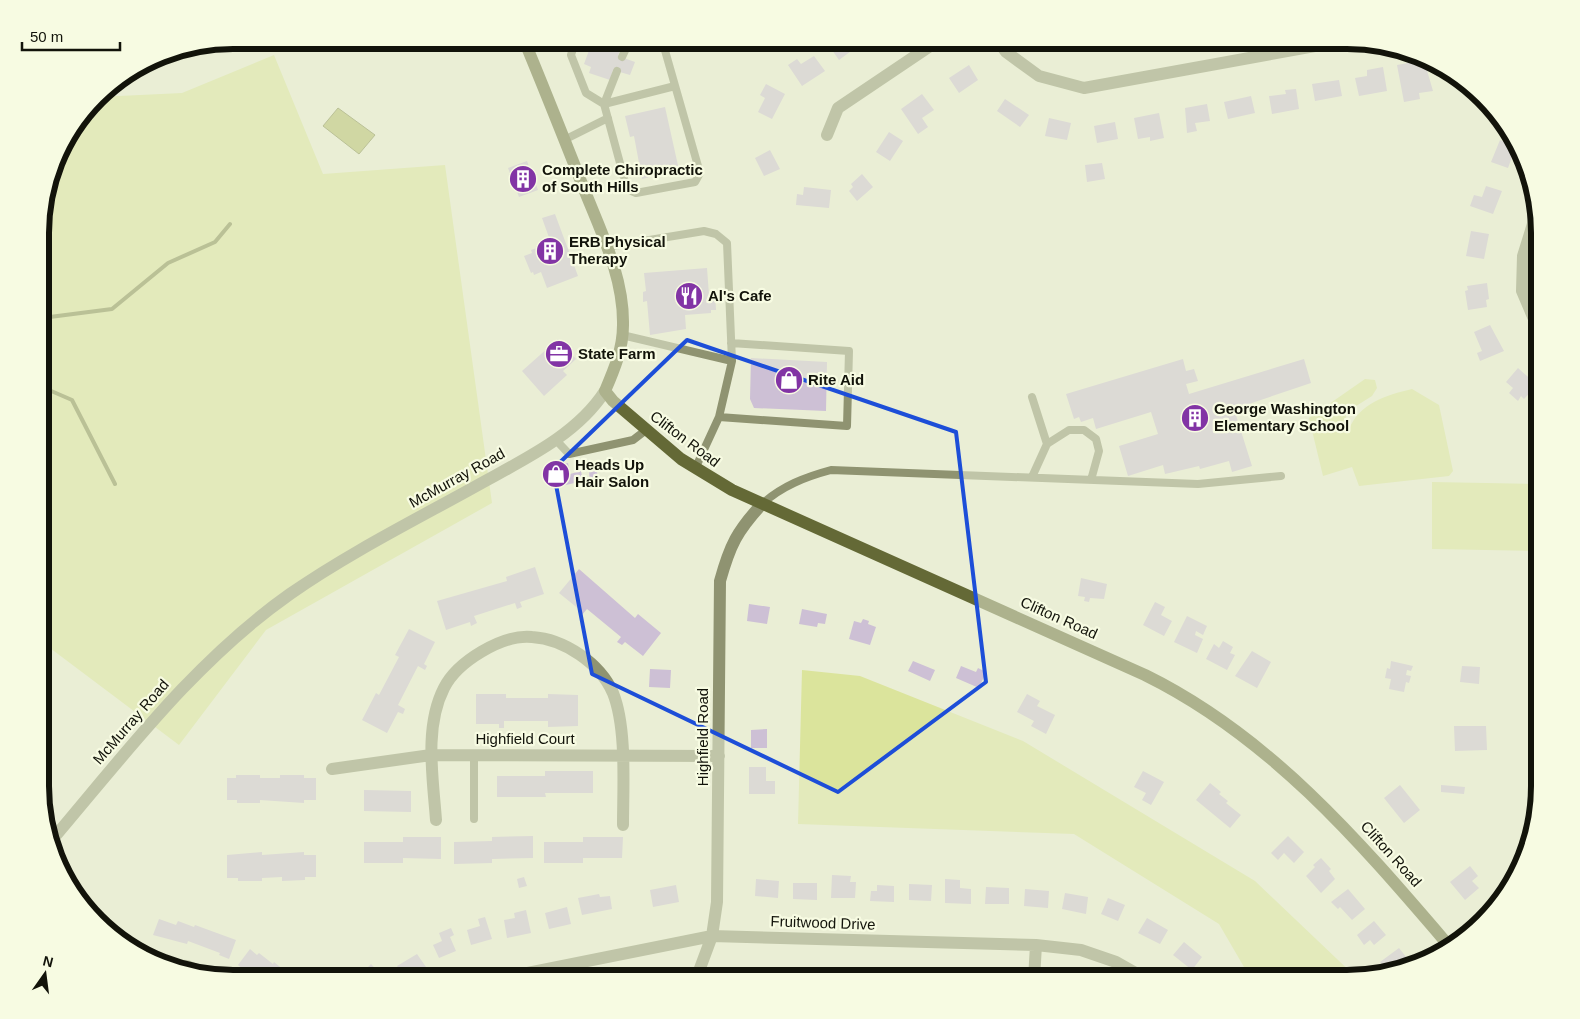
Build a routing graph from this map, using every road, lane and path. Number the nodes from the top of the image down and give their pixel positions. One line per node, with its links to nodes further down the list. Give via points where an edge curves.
1 (528, 49): 14 (main road, McMurray Road)
2 (573, 49): 11 (lane, via 571,55 586,93)
3 (626, 49): 8 (lane)
4 (665, 49): 10 (lane)
5 (926, 49): 13 (street, via 838,108)
6 (1004, 49): 7 (street, via 1039,76 1084,88)
7 (1276, 49)
8 (622, 58)
9 (617, 71): 11 (lane)
10 (675, 86): 11 (lane); 12 (lane, via 700,173 695,182 631,192)
11 (604, 104): 12 (lane)
12 (608, 118): 14 (lane)
13 (827, 135)
14 (564, 140): 16 (main road, McMurray Road)
15 (1531, 230): 17 (street, via 1523,256 1522,291)
16 (607, 246): 18 (main road, McMurray Road, via 621,294); 19 (lane, via 676,234 704,231 716,234 727,243)
17 (1531, 312)
18 (622, 335): 20 (lane); 21 (main road, McMurray Road, via 618,356)
19 (731, 343): 20 (lane); 23 (lane, via 849,351 847,426)
20 (732, 361): 23 (lane)
21 (604, 391): 24 (main road, Clifton Road); 25 (street, McMurray Road, via 586,416)
22 (1032, 396): 26 (lane)
23 (719, 417): 27 (lane)
24 (646, 430): 25 (lane, via 633,440 569,454); 27 (main road, Clifton Road)
25 (556, 439): 40 (street, McMurray Road, via 354,554 260,616 200,668)
26 (1047, 444): 29 (lane); 30 (lane, via 1069,430 1084,430 1096,439 1099,451)
27 (695, 469): 31 (main road, Clifton Road)
28 (1281, 476): 30 (lane, via 1198,484)
29 (1032, 477): 30 (lane); 31 (lane, via 831,470 776,492)
30 (1091, 480)
31 (762, 504): 35 (street, Highfield Road, via 740,529 726,558 720,581); 42 (main road, Clifton Road, via 1145,675 1200,704 1269,755 1312,794)
32 (474, 755): 33 (street, Highfield Court); 34 (street, Highfield Court); 37 (lane)
33 (431, 756): 34 (street, via 435,713 444,688 459,669 478,653 504,642 531,636 558,642 582,656 601,674 613,693); 36 (street, Highfield Court); 38 (street)
34 (623, 756): 35 (street, Highfield Court); 39 (street)
35 (719, 756): 41 (street, Highfield Road, via 717,902)
36 (332, 770)
37 (474, 819)
38 (436, 820)
39 (623, 825)
40 (56, 836)
41 (712, 936): 43 (street, Fruitwood Drive); 44 (street, Fruitwood Drive); 45 (street, Highfield Road)
42 (1445, 942)
43 (1036, 946): 46 (street); 47 (street, Fruitwood Drive, via 1082,950)
44 (542, 970)
45 (699, 970)
46 (1035, 970)
47 (1130, 970)

